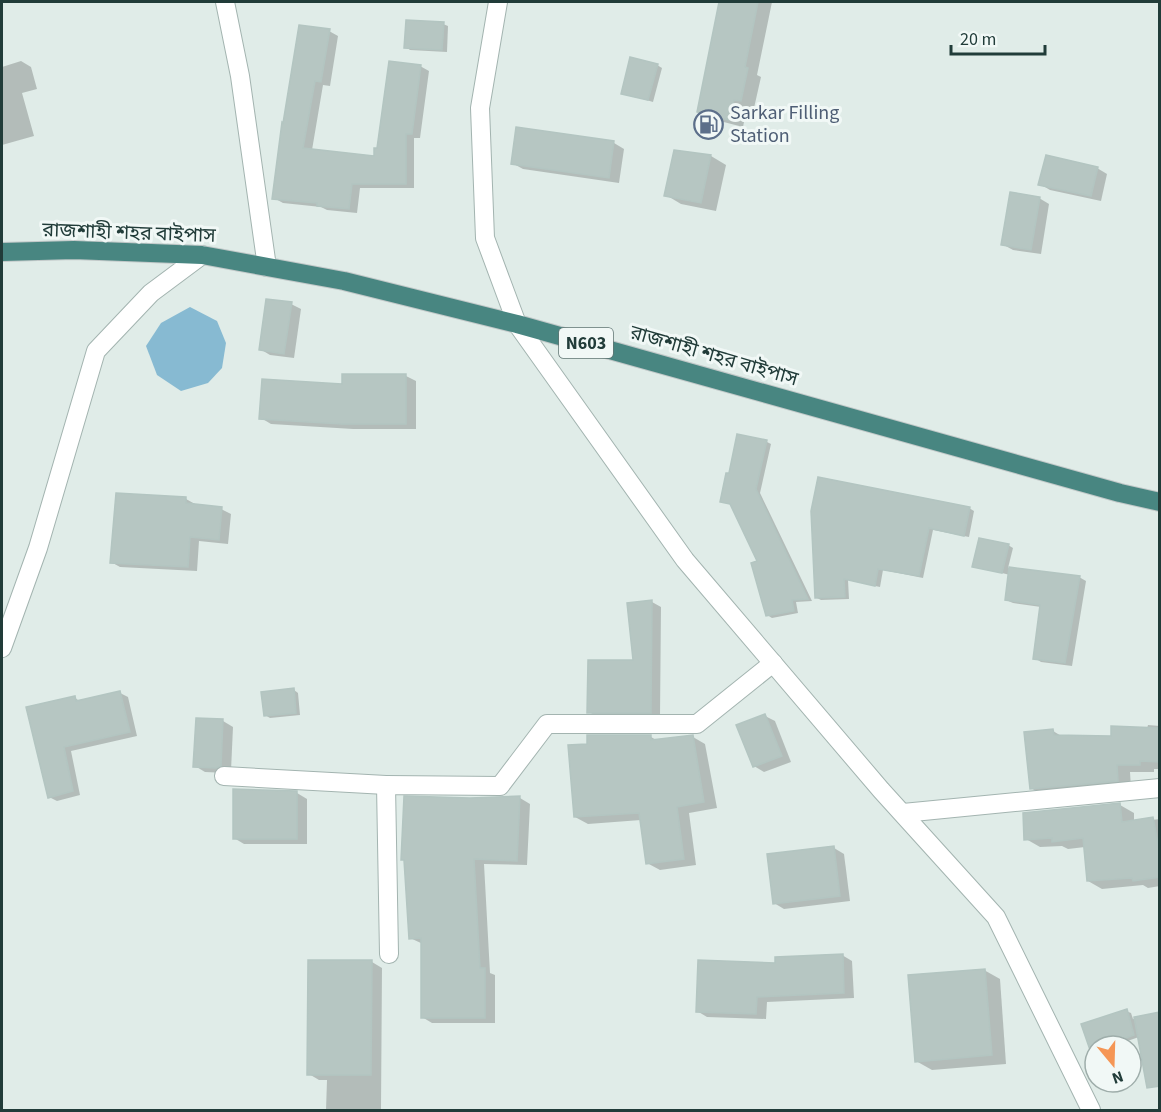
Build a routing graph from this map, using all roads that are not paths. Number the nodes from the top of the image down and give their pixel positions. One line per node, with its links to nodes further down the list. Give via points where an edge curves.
1 (225, 2): 5 (street, via 240,76)
2 (498, 2): 6 (street, via 480,108 485,238)
3 (2, 252): 4 (highway, রাজশাহী শহর বাইপাস / N603, via 74,250)
4 (202, 255): 5 (highway, রাজশাহী শহর বাইপাস / N603); 8 (street, via 151,293 96,351 38,548)
5 (267, 267): 6 (highway, রাজশাহী শহর বাইপাস / N603, via 344,281)
6 (517, 324): 7 (highway, রাজশাহী শহর বাইপাস / N603); 9 (street, via 685,560)
7 (1160, 502)
8 (2, 648)
9 (773, 663): 11 (street, via 698,724 548,724 500,786); 13 (street)
10 (224, 776): 11 (street)
11 (386, 785): 14 (street)
12 (1160, 788): 13 (street)
13 (903, 813): 15 (street, via 996,917)
14 (389, 954)
15 (1091, 1110)

